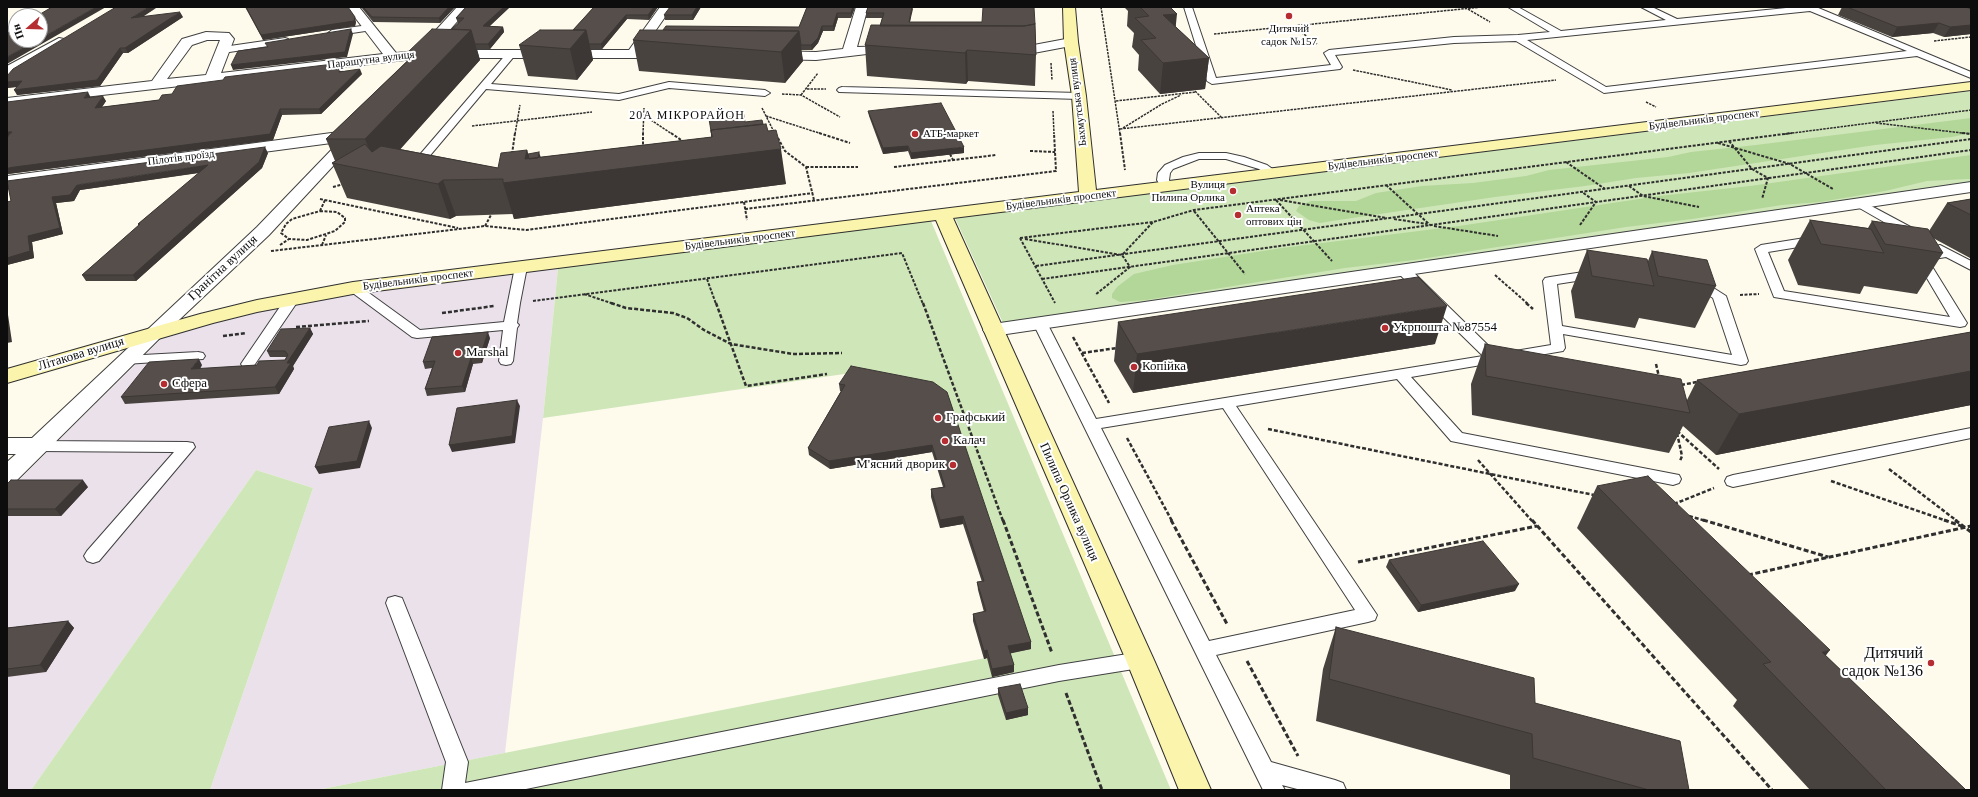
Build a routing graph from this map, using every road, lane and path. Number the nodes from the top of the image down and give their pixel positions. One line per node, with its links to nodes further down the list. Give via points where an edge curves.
1 (353, 7): 20 (street)
2 (464, 7): 34 (street)
3 (666, 7): 36 (street)
4 (862, 7): 31 (street)
5 (1070, 7): 6 (lane); 27 (main road, Бахмутська вулиця)
6 (1074, 7)
7 (1101, 7): 57 (path)
8 (1188, 7): 24 (lane)
9 (1267, 7): 10 (path)
10 (1272, 7)
11 (1482, 7): 19 (path)
12 (1512, 7): 22 (lane)
13 (1645, 7): 18 (lane)
14 (1775, 7): 16 (lane)
15 (1844, 10): 17 (lane)
16 (1783, 11): 17 (lane, via 1811,8); 18 (lane)
17 (1822, 13): 32 (lane)
18 (1676, 22): 22 (lane)
19 (1293, 26): 24 (path); 33 (path)
20 (369, 28): 23 (lane); 39 (street)
21 (72, 34): 42 (street)
22 (1560, 34): 25 (lane)
23 (323, 35)
24 (1197, 35): 40 (lane, via 1212,81)
25 (1518, 38): 33 (lane, via 1454,40); 44 (lane)
26 (292, 40): 28 (lane)
27 (1071, 42): 30 (street, via 1023,51); 56 (main road, Бахмутська вулиця)
28 (222, 50): 45 (street); 46 (street, via 227,39 224,36 206,36 187,42)
29 (911, 50): 31 (street)
30 (993, 51)
31 (849, 52): 38 (street, via 816,56)
32 (1917, 52): 43 (lane); 44 (lane, via 1604,90)
33 (1329, 53): 40 (lane)
34 (427, 54): 35 (street, Парашутна вулиця); 39 (street, Парашутна вулиця); 41 (street)
35 (510, 54): 36 (street, Парашутна вулиця); 47 (lane)
36 (633, 54): 37 (street, Парашутна вулиця)
37 (676, 54)
38 (762, 55)
39 (392, 57): 45 (street, Парашутна вулиця)
40 (1337, 67): 52 (path)
41 (416, 70)
42 (7, 72)
43 (1971, 75)
44 (1582, 77): 52 (path)
45 (212, 78): 46 (street, Парашутна вулиця)
46 (156, 85): 58 (street, Парашутна вулиця)
47 (484, 86): 49 (lane); 66 (lane)
48 (1971, 86): 94 (main road, Будівельників проспект)
49 (523, 89): 51 (lane, via 619,97); 64 (path)
50 (842, 90): 56 (lane)
51 (645, 91): 53 (lane, via 669,85); 61 (path)
52 (1456, 91): 63 (path)
53 (765, 93)
54 (1184, 94): 57 (path); 63 (path, via 1196,92); 67 (path)
55 (801, 95): 62 (path)
56 (1079, 96): 105 (main road, Бахмутська вулиця)
57 (1116, 101): 67 (path)
58 (7, 102)
59 (1971, 110): 65 (path)
60 (597, 112): 64 (path)
61 (644, 116): 74 (path); 79 (path)
62 (840, 117)
63 (1222, 118): 67 (path)
64 (518, 121): 66 (path); 82 (path)
65 (1872, 123): 69 (path); 71 (path)
66 (447, 129): 90 (lane, via 415,167)
67 (1120, 129): 91 (path)
68 (360, 130): 96 (street, Пілотів проїзд); 104 (street, Гранітна вулиця)
69 (1971, 134)
70 (1971, 139): 85 (path)
71 (1729, 141): 73 (path); 75 (path)
72 (850, 143): 86 (path, via 766,116 785,151)
73 (1716, 143): 75 (path); 84 (path)
74 (690, 147)
75 (1735, 148): 85 (path); 89 (path)
76 (1971, 150): 93 (path)
77 (1030, 152): 78 (path)
78 (1055, 152)
79 (643, 153)
80 (950, 154): 83 (path)
81 (996, 155): 83 (path)
82 (512, 156)
83 (953, 160): 88 (path)
84 (1566, 162): 97 (path); 101 (path)
85 (1790, 164): 89 (path); 93 (path)
86 (806, 167): 87 (path); 103 (path)
87 (858, 167)
88 (894, 167)
89 (1752, 169): 95 (path); 98 (path)
90 (430, 170)
91 (1126, 170)
92 (1056, 171): 108 (path)
93 (1806, 173): 95 (path); 112 (path)
94 (1272, 174): 99 (main road, Будівельників проспект); 99 (lane, via 1240,159 1199,156 1182,160 1169,167 1164,173)
95 (1768, 178): 106 (path)
96 (7, 181)
97 (1386, 185): 109 (path); 117 (path)
98 (1629, 186): 101 (path); 106 (path)
99 (1166, 187): 105 (main road, Будівельників проспект)
100 (1971, 187): 112 (street)
101 (1605, 189): 102 (path)
102 (1582, 192): 111 (path); 117 (path)
103 (813, 193): 108 (path); 110 (path)
104 (298, 195): 107 (path); 136 (street, Гранітна вулиця)
105 (1088, 196): 116 (main road, Будівельників проспект)
106 (1643, 196): 111 (path)
107 (325, 200): 115 (path); 124 (path)
108 (814, 200): 113 (path)
109 (1275, 200): 114 (path); 119 (path); 125 (path)
110 (744, 202): 113 (path); 122 (path, via 526,230)
111 (1596, 202): 121 (path)
112 (1860, 204): 135 (lane); 144 (street)
113 (745, 209): 123 (path)
114 (1194, 210): 120 (path); 130 (path)
115 (320, 211): 126 (path, via 337,212 345,218 341,226); 126 (path, via 292,220 282,228 281,233 289,239 297,240)
116 (942, 214): 142 (main road, Будівельників проспект); 162 (main road, Пилипа Орлика вулиця)
117 (1419, 214): 119 (path); 121 (path)
118 (491, 215): 122 (path)
119 (1390, 218): 121 (path); 125 (path)
120 (1153, 222): 128 (path); 137 (path)
121 (1430, 225): 127 (path); 129 (path)
122 (485, 226): 124 (path)
123 (748, 226)
124 (460, 229): 132 (path)
125 (1304, 230): 129 (path); 130 (path)
126 (326, 235): 132 (path)
127 (1501, 236)
128 (1020, 238): 137 (path); 140 (path)
129 (1314, 241): 134 (path); 147 (path)
130 (1219, 242): 134 (path); 137 (path)
131 (1827, 244): 154 (lane, via 1811,241 1761,249)
132 (322, 245): 136 (path)
133 (902, 253): 210 (path, via 921,298)
134 (1228, 253): 143 (path); 152 (path)
135 (1948, 253): 139 (lane); 141 (lane)
136 (236, 255): 163 (street, Гранітна вулиця)
137 (1122, 255): 140 (path); 143 (path)
138 (1905, 255): 139 (lane)
139 (1921, 258): 154 (lane, via 1960,323)
140 (1036, 266): 149 (path)
141 (1971, 266)
142 (521, 267): 151 (main road, Будівельників проспект); 160 (lane)
143 (1130, 267): 149 (path); 155 (path)
144 (1403, 270): 147 (street); 170 (lane)
145 (1611, 272): 161 (lane, via 1550,281)
146 (1493, 274): 161 (path)
147 (1348, 278): 152 (street)
148 (707, 279): 164 (path)
149 (1042, 279): 158 (path)
150 (1683, 281): 156 (lane, via 1697,284)
151 (353, 288): 157 (main road, Будівельників проспект); 160 (lane, via 417,334)
152 (1258, 292): 158 (street)
153 (582, 293): 164 (path, via 626,308 673,313 688,318)
154 (1779, 294): 156 (path)
155 (1094, 296)
156 (1720, 296): 165 (lane, via 1741,362)
157 (293, 298): 163 (main road, Будівельників проспект); 173 (lane, via 248,364)
158 (1065, 320): 159 (street); 168 (path)
159 (1040, 324): 162 (street); 183 (lane)
160 (512, 326): 172 (lane)
161 (1556, 329): 165 (lane); 170 (lane, via 1558,348)
162 (993, 330): 209 (main road, Пилипа Орлика вулиця)
163 (155, 332): 171 (street, Гранітна вулиця); 176 (main road, Літакова вулиця)
164 (731, 344): 167 (path, via 793,354); 174 (path, via 746,386)
165 (1652, 346): 177 (path)
166 (1121, 347): 168 (path)
167 (842, 353)
168 (1082, 353): 181 (path)
169 (198, 356): 171 (lane)
170 (1493, 358): 175 (lane)
171 (125, 360): 187 (street, Гранітна вулиця)
172 (506, 361)
173 (262, 364)
174 (827, 374)
175 (1400, 374): 180 (lane); 185 (lane)
176 (7, 376)
177 (1660, 382)
178 (1700, 382): 179 (path)
179 (1677, 386)
180 (1227, 403): 181 (lane); 182 (lane)
181 (1118, 421): 183 (lane); 207 (path)
182 (1240, 423): 191 (path); 204 (lane)
183 (1091, 425): 208 (lane)
184 (1971, 433): 188 (lane)
185 (1457, 437): 191 (path); 193 (lane)
186 (7, 446): 187 (street)
187 (38, 446): 192 (street, Гранітна вулиця); 202 (lane, via 187,447)
188 (1868, 454): 190 (lane); 200 (path)
189 (1682, 456): 194 (path, via 1676,431)
190 (1794, 469): 194 (lane); 200 (path)
191 (1490, 474): 195 (path); 198 (path)
192 (7, 476)
193 (1673, 479)
194 (1733, 481): 196 (path)
195 (1600, 496)
196 (1669, 506)
197 (1685, 515): 203 (path)
198 (1537, 526): 204 (path); 219 (path)
199 (1971, 526): 200 (path)
200 (1965, 527): 201 (path); 203 (path)
201 (1971, 532)
202 (93, 556)
203 (1828, 557): 205 (path)
204 (1336, 567): 207 (lane, via 1368,615)
205 (1741, 576)
206 (395, 604): 213 (lane, via 457,762)
207 (1237, 643): 208 (lane); 212 (path)
208 (1204, 650): 211 (lane)
209 (1140, 660): 210 (lane); 216 (main road, Пилипа Орлика вулиця)
210 (1059, 673): 214 (lane); 215 (path)
211 (1264, 770): 212 (lane); 217 (lane)
212 (1313, 784): 218 (lane)
213 (453, 790)
214 (472, 790)
215 (1102, 790)
216 (1195, 790)
217 (1274, 790)
218 (1335, 790)
219 (1772, 790)

